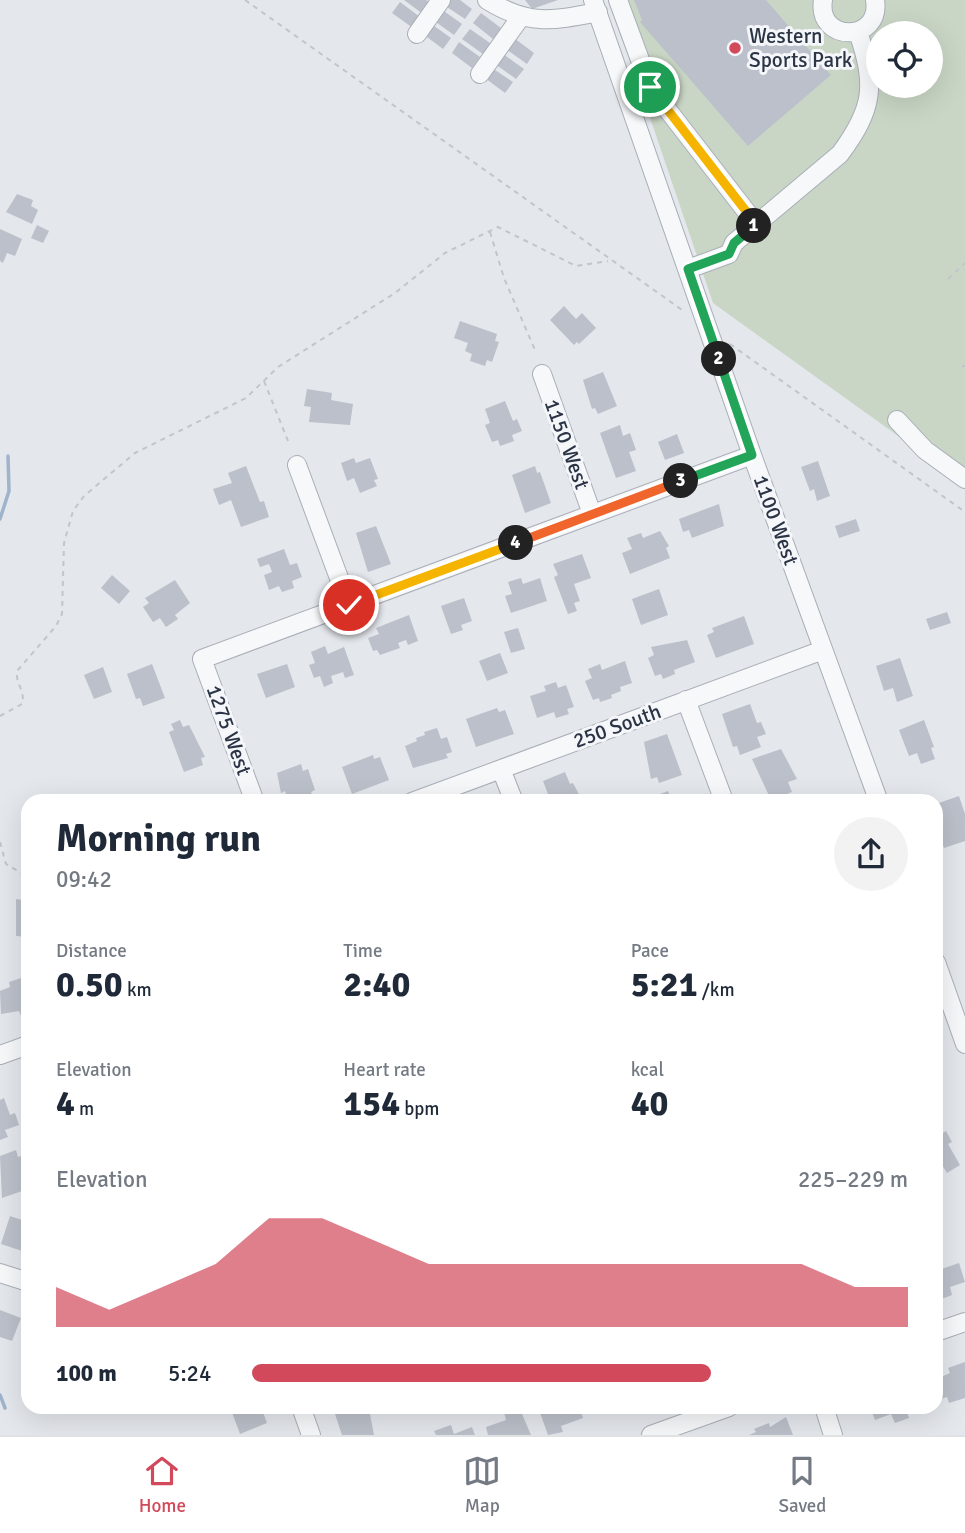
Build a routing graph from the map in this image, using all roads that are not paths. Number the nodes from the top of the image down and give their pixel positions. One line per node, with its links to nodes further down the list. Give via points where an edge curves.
1 (441, 0): 9 (street)
2 (618, 0): 11 (street, via 650,87)
3 (823, 0): 8 (street, via 822,12 830,26 845,34)
4 (875, 0): 8 (street, via 873,20)
5 (497, 3): 7 (street)
6 (596, 6): 7 (street, via 551,22); 12 (street, 1100 West)
7 (520, 18): 10 (street)
8 (858, 32): 11 (street, via 871,86 857,130 840,154)
9 (417, 34)
10 (480, 74)
11 (756, 224): 12 (street, via 734,243 729,254)
12 (688, 269): 15 (street, 1100 West)
13 (542, 374): 18 (street, 1150 West)
14 (897, 420): 17 (street, via 925,450)
15 (752, 455): 18 (street); 20 (street, 1100 West)
16 (297, 464): 19 (street)
17 (965, 479)
18 (593, 514): 19 (street)
19 (349, 605): 23 (street, 1275 West, via 202,659)
20 (823, 650): 21 (street, 250 South); 27 (street, 1100 West)
21 (686, 700): 22 (street, 250 South); 26 (street)
22 (501, 769): 24 (street, 250 South); 25 (street)
23 (252, 794)
24 (434, 794)
25 (511, 794)
26 (720, 794)
27 (876, 794)
28 (943, 982): 29 (street)
29 (965, 1044)
30 (21, 1048): 31 (street)
31 (0, 1055)
32 (0, 1273): 33 (street)
33 (21, 1280)
34 (965, 1322): 35 (street)
35 (943, 1330)
36 (304, 1414): 39 (street)
37 (710, 1414): 40 (street)
38 (826, 1414): 41 (street)
39 (312, 1435)
40 (651, 1435)
41 (833, 1435)

